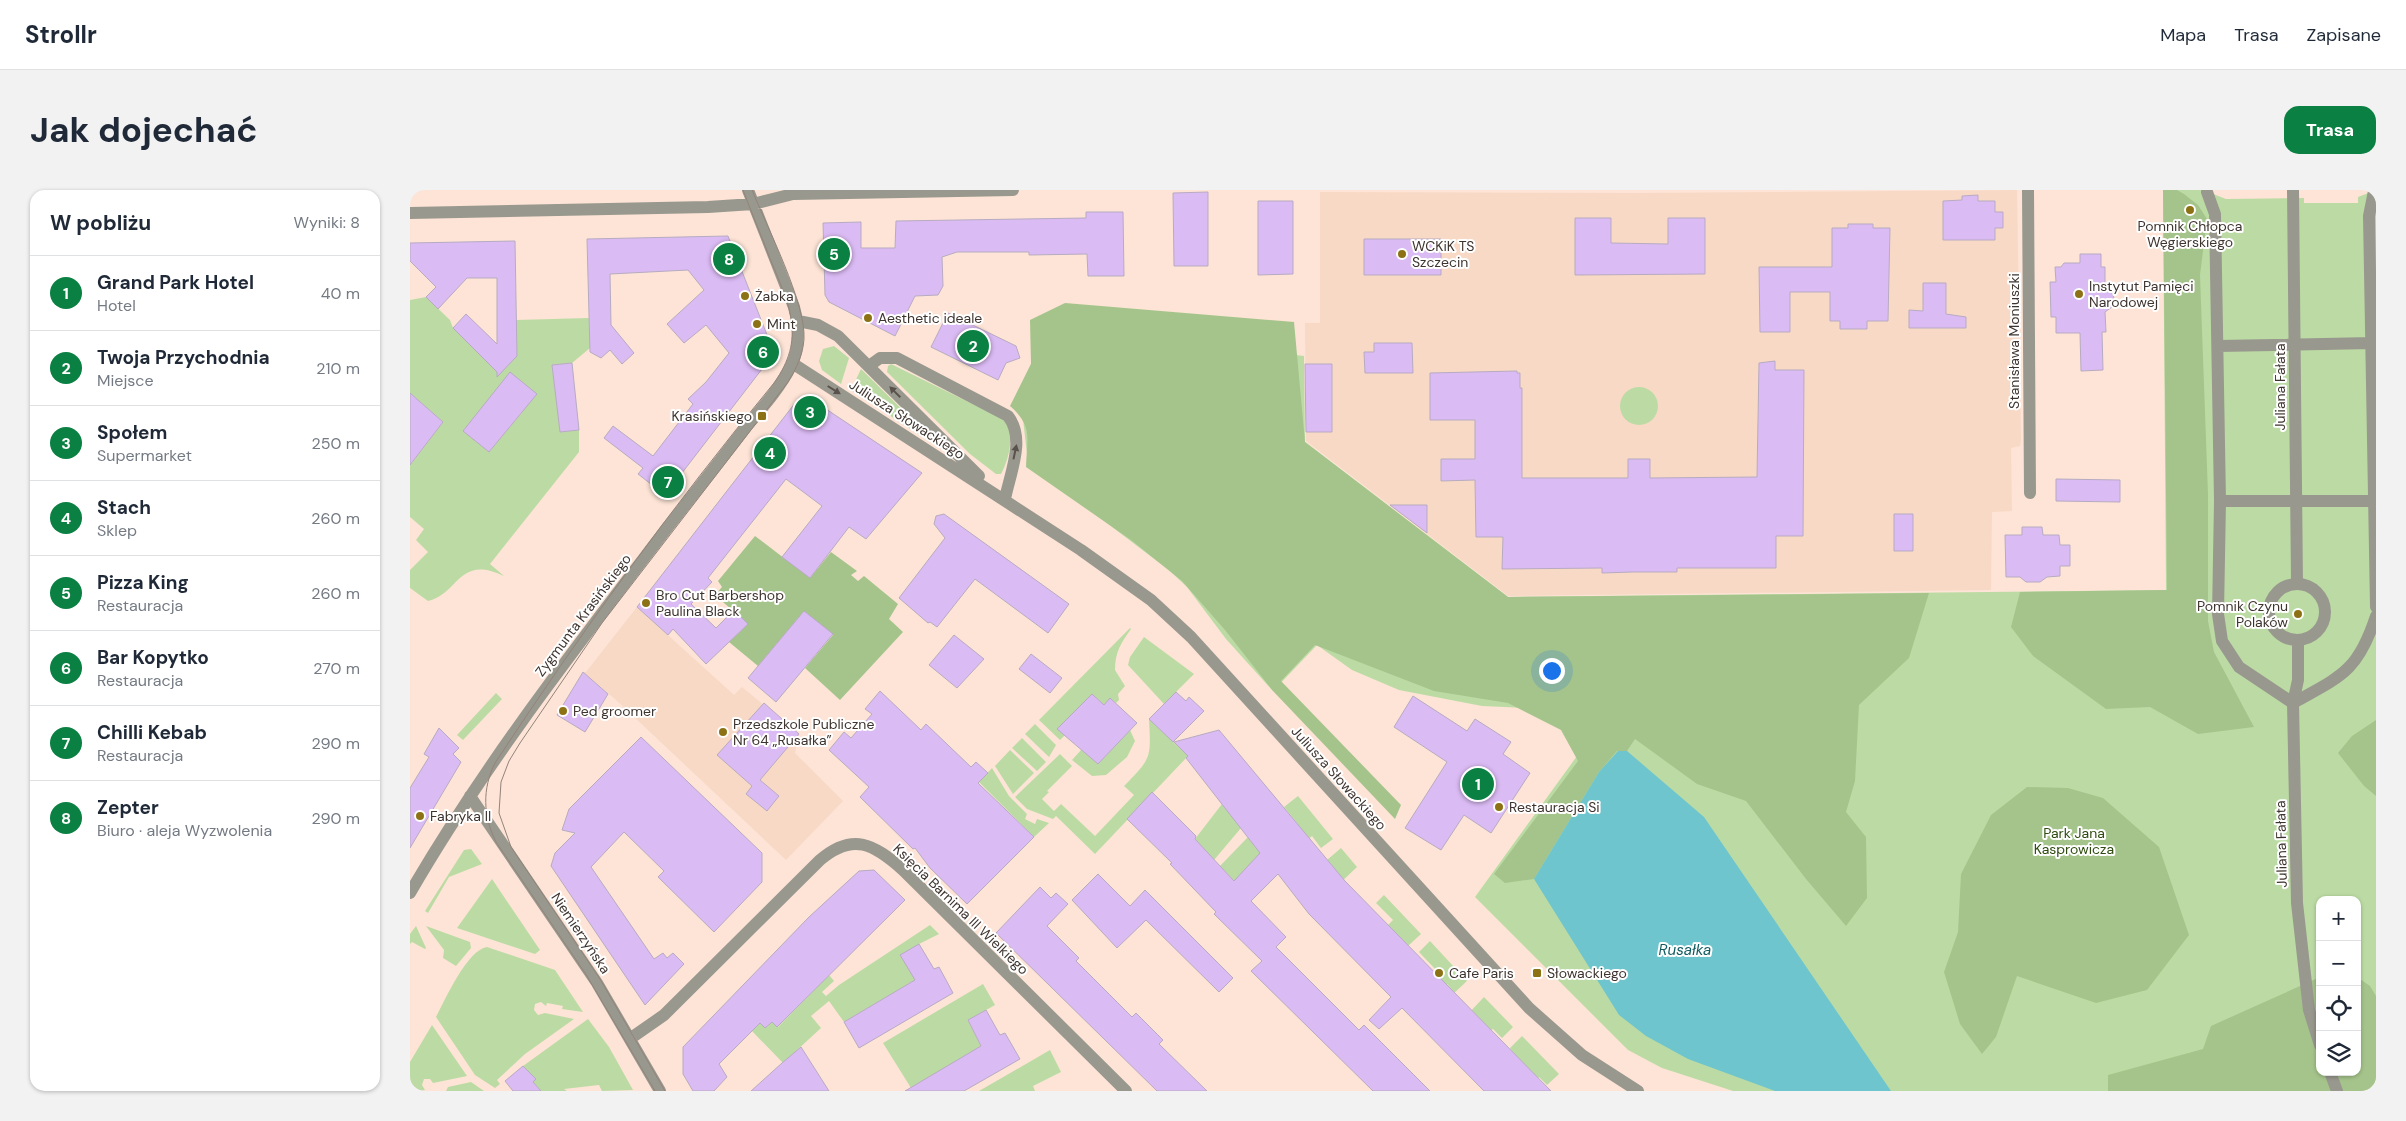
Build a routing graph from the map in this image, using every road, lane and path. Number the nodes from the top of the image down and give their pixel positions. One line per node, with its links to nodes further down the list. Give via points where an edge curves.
1 (748, 190): 8 (street)
2 (1014, 190): 3 (street); 8 (street, via 793,194)
3 (1021, 190)
4 (2028, 190): 16 (street, Stanisława Moniuszki)
5 (2293, 190): 12 (street, Juliana Fałata)
6 (2374, 191): 11 (street, via 2369,216)
7 (2208, 192): 13 (street, via 2215,214)
8 (753, 204): 9 (street); 10 (street)
9 (410, 214)
10 (798, 320): 14 (street, Zygmunta Krasińskiego, via 798,342); 15 (street, Juliusza Słowackiego, via 833,332)
11 (2372, 343): 12 (street); 20 (street)
12 (2294, 345): 13 (street); 19 (street, Juliana Fałata)
13 (2218, 346): 18 (street)
14 (792, 363): 17 (street, Juliusza Słowackiego, one-way to 17); 26 (street, Zygmunta Krasińskiego, via 773,393 602,614)
15 (869, 366): 17 (street, Juliusza Słowackiego, one-way to 15); 17 (street, Juliusza Słowackiego, one-way to 15, via 1017,438 1008,416 897,358 880,358)
16 (2030, 493)
17 (1005, 499): 33 (street, Juliusza Słowackiego, via 1116,574 1174,621 1529,1008 1582,1055)
18 (2220, 501): 19 (street); 25 (street, via 2218,614 2222,641 2239,667)
19 (2296, 501): 20 (street); 21 (street, Juliana Fałata)
20 (2373, 501): 22 (street)
21 (2297, 583): 24 (street, via 2316,590 2324,602 2325,612 2317,631); 24 (street, via 2276,592 2268,611 2278,633)
22 (2376, 607)
23 (2376, 616): 25 (street, via 2368,642 2341,676)
24 (2298, 640): 25 (street, Juliana Fałata, via 2298,680)
25 (2293, 703): 28 (street, Juliana Fałata, via 2297,903 2310,1010)
26 (470, 796): 27 (street, Zygmunta Krasińskiego); 29 (street, Niemierzyńska)
27 (410, 893)
28 (2316, 1031)
29 (631, 1038): 31 (street, Niemierzyńska); 32 (street, Księcia Barnima III Wielkiego, via 664,1015 830,852 846,844 860,844 883,854 903,870)
30 (2331, 1076): 34 (street)
31 (660, 1091)
32 (1126, 1091)
33 (1638, 1091)
34 (2337, 1091)

